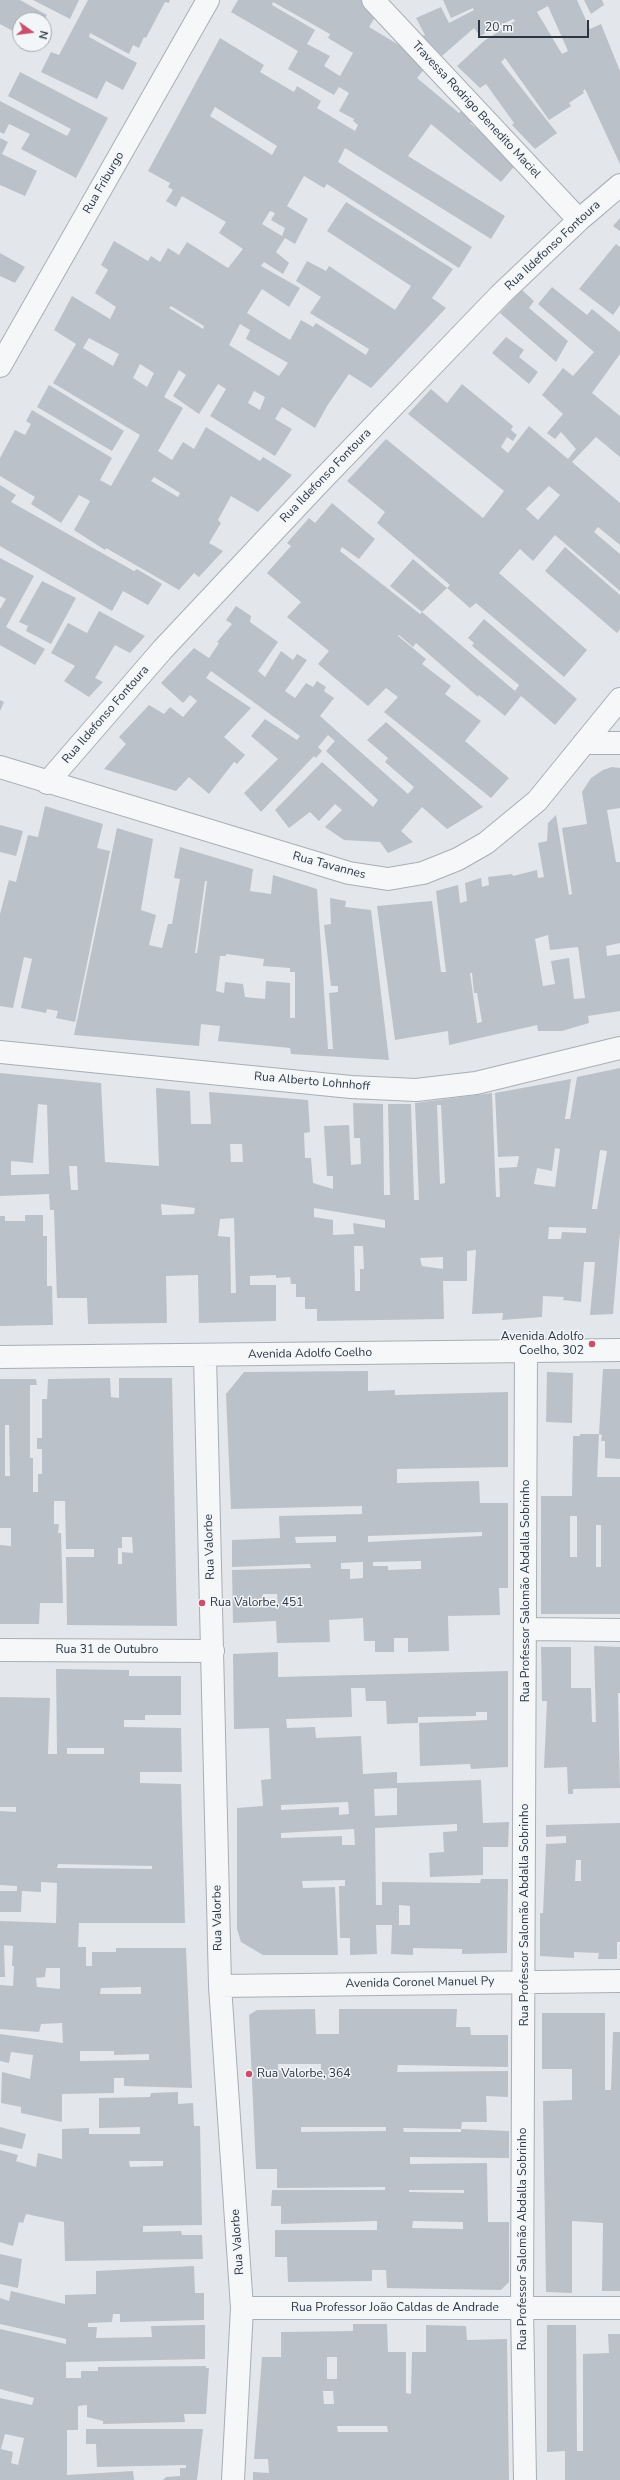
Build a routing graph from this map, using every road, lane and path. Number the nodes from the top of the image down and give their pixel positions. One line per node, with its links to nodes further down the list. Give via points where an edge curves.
1 (208, 0): 5 (street, Rua Friburgo)
2 (373, 0): 4 (street, Travessa Rodrigo Benedito Maciel)
3 (620, 185): 4 (street, Rua Ildefonso Fontoura)
4 (580, 220): 10 (street, Rua Ildefonso Fontoura, via 500,295 317,484 163,649)
5 (0, 366)
6 (620, 699): 8 (street, Rua Tavannes)
7 (620, 742): 8 (street)
8 (584, 743): 10 (street, Rua Tavannes, via 537,801 486,842 458,859 423,873 388,879 349,873)
9 (0, 767): 10 (street, Rua Tavannes)
10 (47, 783)
11 (620, 1048): 12 (street, Rua Alberto Lohnhoff, via 476,1083 416,1090 351,1087)
12 (0, 1052)
13 (526, 1350): 14 (street, Avenida Adolfo Coelho); 15 (street, Avenida Adolfo Coelho); 17 (street, Rua Professor Salomão Abdalla Sobrinho)
14 (620, 1350)
15 (205, 1356): 16 (street, Avenida Adolfo Coelho); 20 (street, Rua Valorbe)
16 (0, 1357)
17 (526, 1629): 18 (street); 21 (street, Rua Professor Salomão Abdalla Sobrinho)
18 (620, 1630)
19 (0, 1650): 20 (street, Rua 31 de Outubro)
20 (213, 1651): 23 (street, Rua Valorbe)
21 (524, 1981): 22 (street, Avenida Coronel Manuel Py); 23 (street, Avenida Coronel Manuel Py); 25 (street, Rua Professor Salomão Abdalla Sobrinho)
22 (620, 1981)
23 (220, 1986): 24 (street, Rua Valorbe)
24 (242, 2308): 25 (street, Rua Professor João Caldas de Andrade); 27 (street, Rua Valorbe)
25 (522, 2308): 26 (street, Rua Professor João Caldas de Andrade); 28 (street, Rua Professor Salomão Abdalla Sobrinho)
26 (620, 2308)
27 (233, 2480)
28 (525, 2480)

